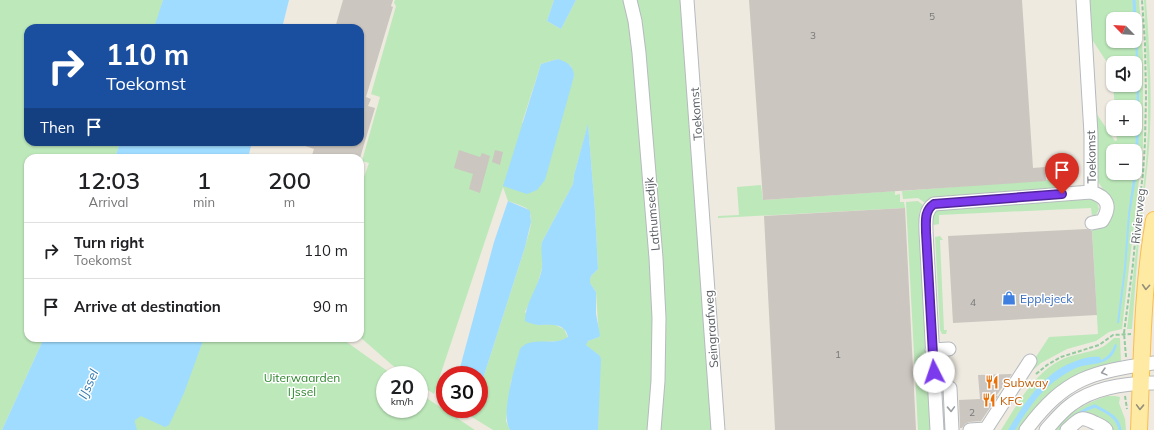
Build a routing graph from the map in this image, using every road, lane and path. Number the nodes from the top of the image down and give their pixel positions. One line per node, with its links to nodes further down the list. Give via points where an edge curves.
1 (630, 0): 20 (street, Lathumsedijk, via 639,53 656,258 659,318)
2 (687, 0): 8 (street, Toekomst)
3 (1083, 0): 5 (street, Toekomst, via 1091,134)
4 (1142, 0): 9 (path, Rivierweg, via 1145,142)
5 (1091, 192): 7 (street, via 1105,200 1107,209 1102,221); 11 (street, Toekomst, via 931,206 926,221)
6 (1154, 220): 13 (main road, Rivierweg, one-way to 13, via 1149,248 1143,328)
7 (1092, 223)
8 (704, 228): 21 (street, Seingraafweg)
9 (1124, 333): 14 (path, Rivierweg); 15 (path, via 1113,335 1099,345 1061,357)
10 (949, 349): 11 (street)
11 (932, 350): 22 (street, Toekomst)
12 (1030, 361): 24 (street, via 986,429)
13 (1148, 364): 14 (street); 16 (main road, Rivierweg)
14 (1126, 367): 25 (street, one-way to 25, via 1103,371 1069,386 1053,398)
15 (1033, 377)
16 (1148, 383): 17 (street); 29 (main road, Rivierweg, one-way to 29)
17 (1125, 384): 19 (path); 26 (street, via 1100,390 1071,404)
18 (950, 388): 23 (street, one-way to 23)
19 (1128, 412)
20 (654, 430)
21 (718, 430)
22 (937, 430)
23 (952, 430)
24 (970, 430)
25 (1026, 430)
26 (1046, 430)
27 (1067, 430): 28 (street, via 1081,418 1085,418)
28 (1106, 430)
29 (1140, 430)

